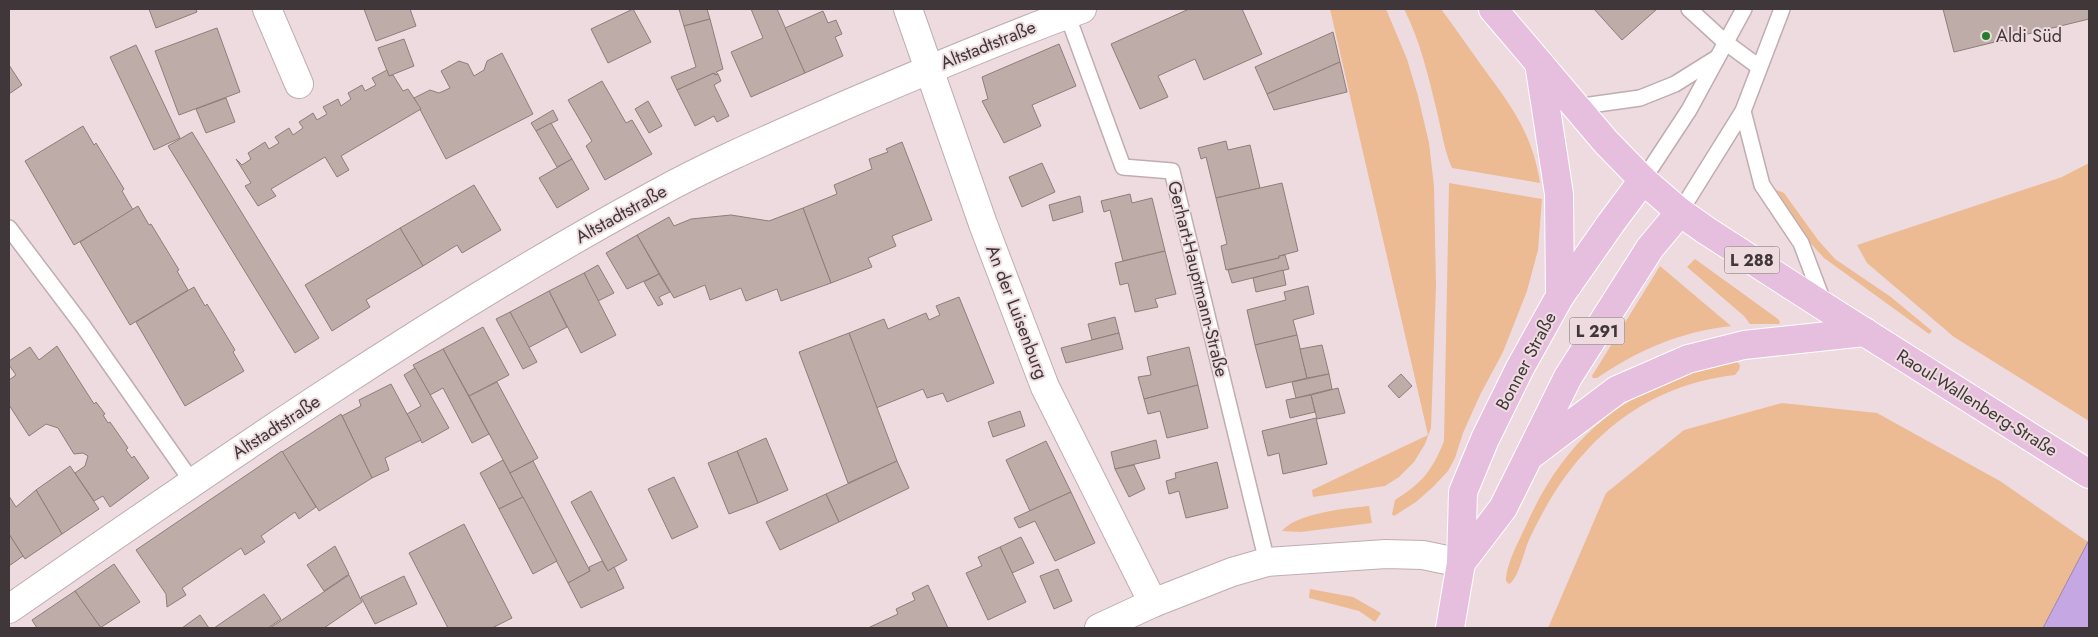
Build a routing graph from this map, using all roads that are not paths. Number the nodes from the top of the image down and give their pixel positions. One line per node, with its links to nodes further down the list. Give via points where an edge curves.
1 (268, 9): 13 (street)
2 (908, 9): 12 (street, An der Luisenburg)
3 (1493, 9): 10 (main road, L 288)
4 (1689, 9): 8 (lane)
5 (1744, 9): 8 (lane)
6 (1782, 9): 11 (lane)
7 (1074, 12): 12 (street, Altstadtstraße); 25 (lane, Gerhart-Hauptmann-Straße, via 1123,167 1172,172)
8 (1725, 42): 9 (lane); 11 (lane)
9 (1716, 59): 14 (lane, via 1675,84 1640,98); 16 (lane, via 1689,110)
10 (1539, 63): 14 (main road, L 288); 19 (main road, via 1559,194)
11 (1759, 67): 15 (lane)
12 (929, 69): 24 (street, Altstadtstraße, via 735,153 656,194 441,320); 27 (street, An der Luisenburg, via 1045,387)
13 (299, 84)
14 (1576, 106): 16 (main road, L 288)
15 (1743, 111): 17 (lane); 20 (lane, via 1762,185 1800,243)
16 (1644, 180): 17 (main road, L 288); 19 (main road, Bonner Straße / L 291)
17 (1680, 212): 20 (main road, L 288); 22 (main road, Bonner Straße / L 291, via 1650,248 1568,377)
18 (9, 228): 24 (lane, via 83,326)
19 (1560, 296): 26 (main road, Bonner Straße / L 291, via 1520,368 1463,492)
20 (1825, 307): 21 (main road, L 288)
21 (1866, 332): 22 (main road, via 1744,345 1688,359 1617,390); 23 (main road, Raoul-Wallenberg-Straße / L 288)
22 (1527, 458): 26 (main road, Bonner Straße / L 291, via 1503,508)
23 (2089, 474)
24 (193, 483): 28 (street, Altstadtstraße)
25 (1267, 562): 26 (street, via 1386,554 1423,555); 27 (street)
26 (1461, 563): 30 (main road, Bonner Straße / L 291)
27 (1153, 603): 29 (street)
28 (9, 609)
29 (1099, 628)
30 (1450, 628)

